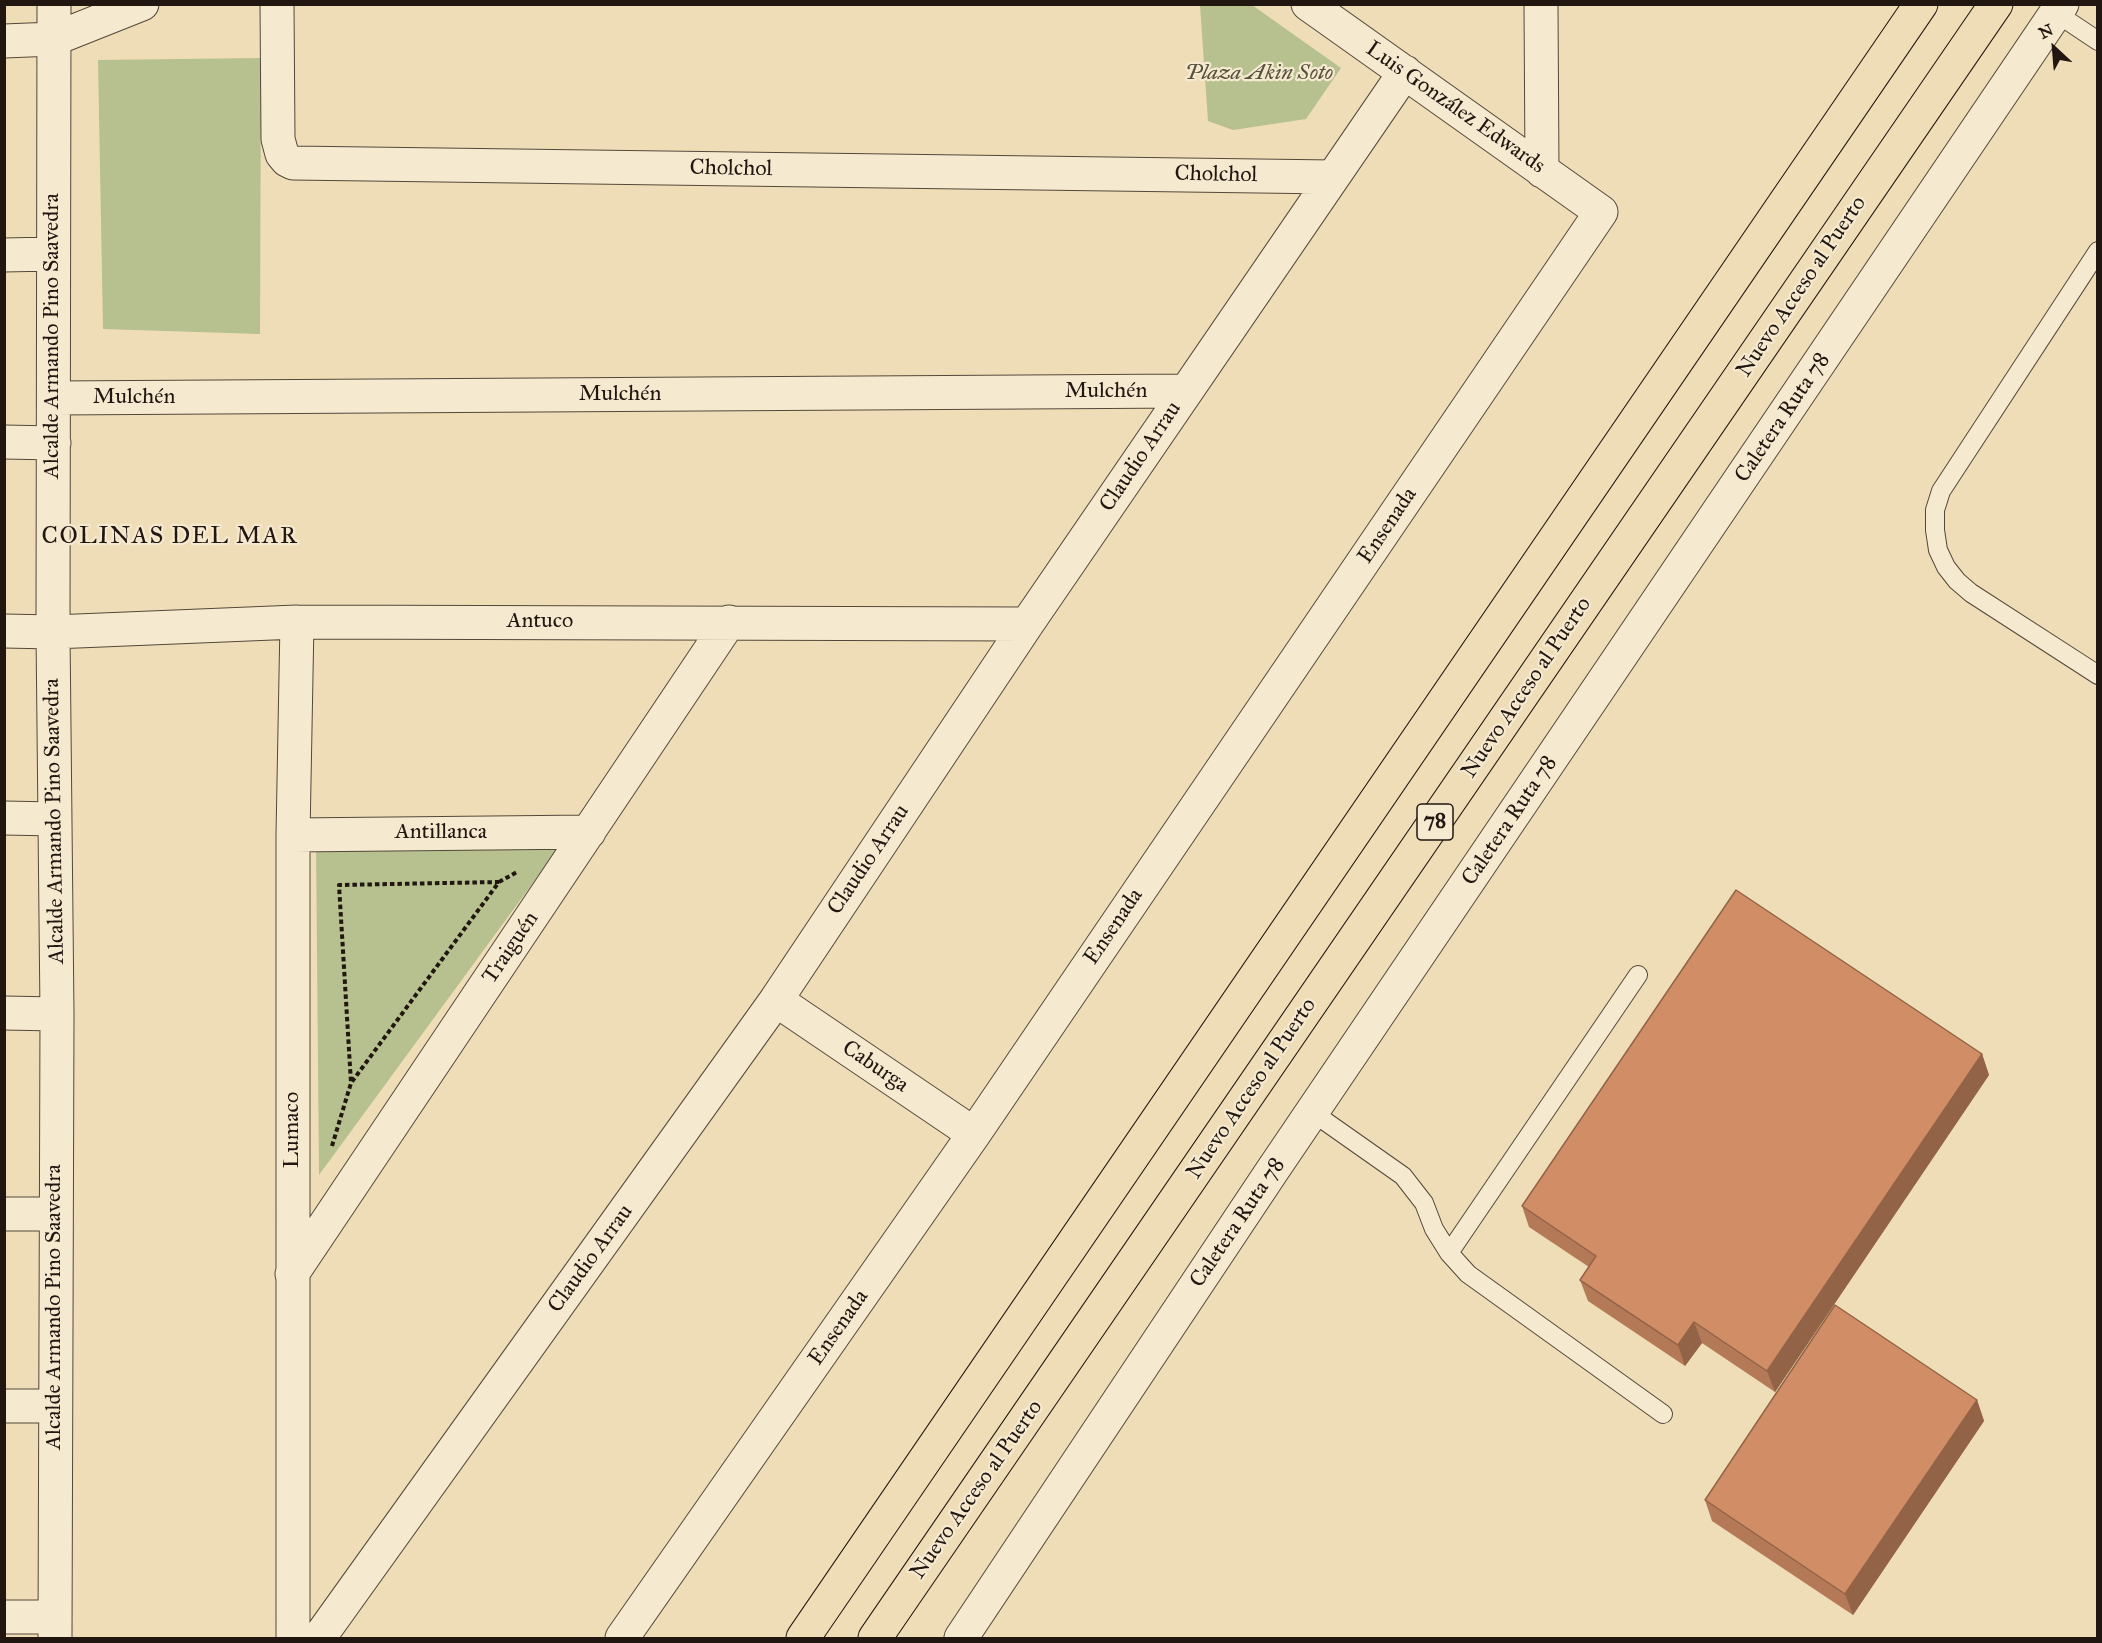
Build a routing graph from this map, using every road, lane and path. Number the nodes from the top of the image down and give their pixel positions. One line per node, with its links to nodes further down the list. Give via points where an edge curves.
1 (54, 4): 9 (street, Alcalde Armando Pino Saavedra)
2 (142, 4): 9 (street)
3 (277, 4): 14 (street, Cholchol, via 278,139 282,154 293,163)
4 (1308, 4): 12 (street, Luis González Edwards)
5 (1541, 4): 13 (street)
6 (1921, 4): 52 (highway)
7 (1996, 4): 53 (highway, Nuevo Acceso al Puerto / 78)
8 (2059, 9): 11 (lane); 38 (street, Caletera Ruta 78)
9 (54, 39): 10 (street); 17 (street, Alcalde Armando Pino Saavedra)
10 (4, 41)
11 (2097, 41)
12 (1405, 72): 13 (street, Luis González Edwards); 14 (street, Claudio Arrau)
13 (1542, 171): 15 (street, Luis González Edwards)
14 (1333, 177): 19 (street, Claudio Arrau)
15 (1601, 213): 39 (street, Ensenada)
16 (2097, 251): 28 (lane, via 1941,491 1935,510 1935,530 1938,550 1957,581)
17 (52, 254): 18 (street); 20 (street, Alcalde Armando Pino Saavedra)
18 (4, 255)
19 (1186, 392): 20 (street, Mulchén); 25 (street, Claudio Arrau)
20 (54, 398): 22 (street, Alcalde Armando Pino Saavedra)
21 (4, 442): 22 (street)
22 (54, 443): 27 (street, Alcalde Armando Pino Saavedra)
23 (297, 622): 24 (street, Antuco); 27 (street, Antuco); 32 (street, Lumaco)
24 (729, 622): 25 (street, Antuco); 31 (street, Traiguén)
25 (1027, 624): 34 (street, Claudio Arrau)
26 (4, 631): 27 (street, Antuco)
27 (53, 632): 30 (street, Alcalde Armando Pino Saavedra)
28 (2097, 675)
29 (4, 818): 30 (street)
30 (55, 819): 36 (street, Alcalde Armando Pino Saavedra)
31 (589, 832): 32 (street, Antillanca); 43 (street, Traiguén)
32 (293, 835): 43 (street, Lumaco)
33 (1638, 975): 42 (lane)
34 (776, 1000): 39 (street, Caburga); 50 (street, Claudio Arrau)
35 (4, 1013): 36 (street)
36 (57, 1014): 41 (street, Alcalde Armando Pino Saavedra)
37 (351, 1083): 37 (path, via 372,1055 499,882 339,885)
38 (1312, 1112): 42 (lane, via 1403,1176 1424,1203); 54 (street, Caletera Ruta 78)
39 (974, 1134): 51 (street, Ensenada)
40 (4, 1214): 41 (street)
41 (56, 1214): 45 (street, Alcalde Armando Pino Saavedra)
42 (1449, 1253): 46 (lane, via 1468,1274)
43 (292, 1274): 49 (street, Lumaco)
44 (4, 1406): 45 (street)
45 (55, 1406): 48 (street, Alcalde Armando Pino Saavedra)
46 (1663, 1414)
47 (4, 1617): 48 (street)
48 (55, 1628)
49 (293, 1638)
50 (319, 1638)
51 (622, 1638)
52 (803, 1638)
53 (874, 1638)
54 (961, 1638)

